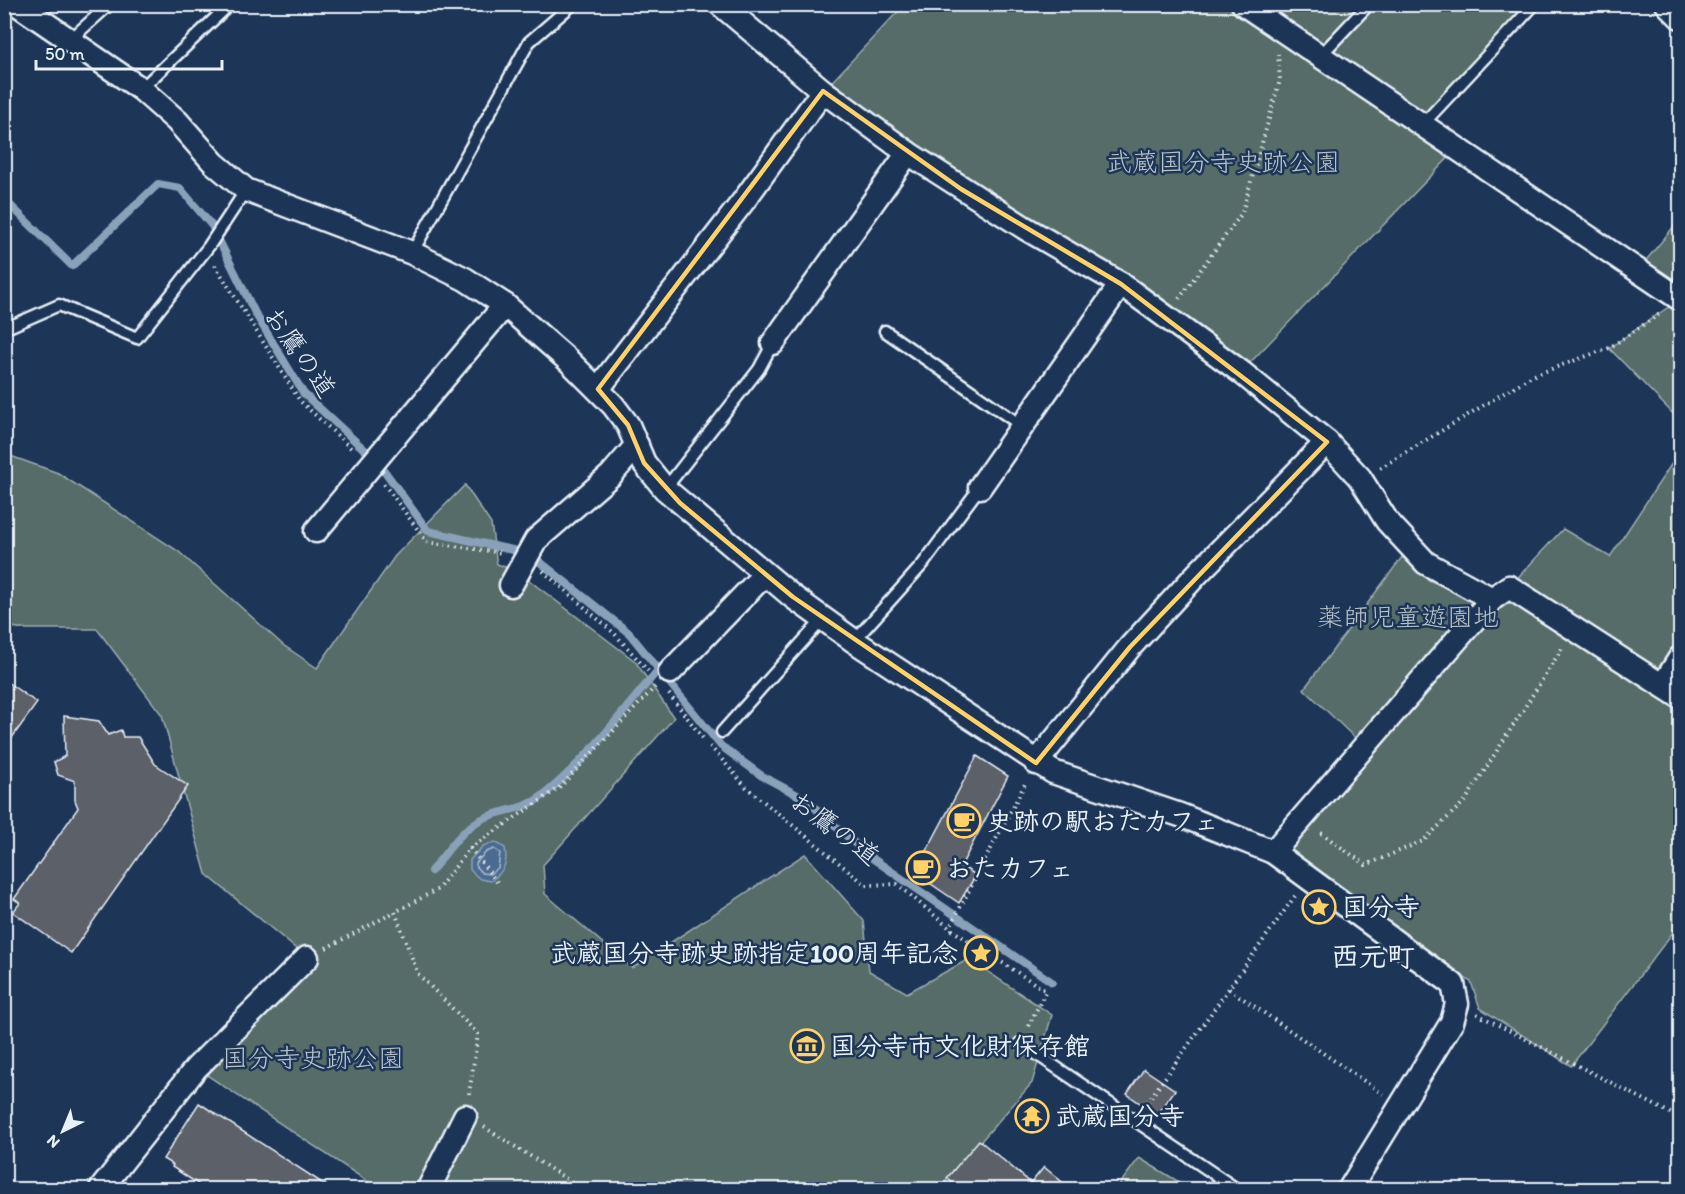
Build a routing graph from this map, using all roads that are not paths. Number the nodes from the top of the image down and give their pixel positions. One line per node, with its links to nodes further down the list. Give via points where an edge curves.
1 (17, 4): 11 (street)
2 (110, 4): 11 (lane)
3 (230, 4): 13 (lane)
4 (573, 4): 18 (lane, via 529,42)
5 (720, 4): 14 (street)
6 (1243, 4): 12 (street)
7 (1369, 4): 12 (lane)
8 (1535, 4): 15 (lane)
9 (1667, 4): 10 (street)
10 (1680, 17)
11 (71, 39): 13 (street)
12 (1320, 56): 15 (street)
13 (141, 89): 17 (street, via 177,121 214,164)
14 (823, 91): 16 (street); 25 (street)
15 (1422, 125): 20 (street)
16 (908, 153): 19 (street, via 1016,223); 24 (street)
17 (246, 190): 18 (street); 22 (lane, via 208,249 137,338 59,305 11,327)
18 (412, 253): 21 (street, via 465,279)
19 (1121, 284): 26 (street); 27 (street, via 1241,372)
20 (1680, 299)
21 (505, 305): 25 (street); 31 (street)
22 (4, 324)
23 (885, 331): 26 (lane)
24 (773, 343): 30 (lane, via 759,369)
25 (598, 389): 28 (street, via 628,425)
26 (1022, 426): 29 (street)
27 (1327, 442): 34 (street, via 1360,478 1387,521 1426,563); 41 (street, via 1130,647)
28 (637, 446): 30 (street, via 644,463); 33 (street, via 531,548)
29 (980, 488): 36 (lane, via 923,564)
30 (665, 489): 32 (street)
31 (316, 531)
32 (765, 574): 35 (street); 38 (street)
33 (511, 585)
34 (1492, 599): 39 (street, via 1509,587); 42 (street)
35 (823, 619): 36 (street); 40 (lane)
36 (854, 640): 41 (street)
37 (1680, 658): 39 (street)
38 (665, 682)
39 (1672, 691)
40 (722, 732)
41 (1036, 763): 42 (street)
42 (1273, 852): 49 (street, via 1453,984 1457,1004 1441,1042)
43 (307, 958): 46 (street, via 196,1068)
44 (1020, 1043): 48 (lane)
45 (465, 1116): 47 (street)
46 (99, 1190)
47 (428, 1190)
48 (1238, 1190)
49 (1349, 1190)

